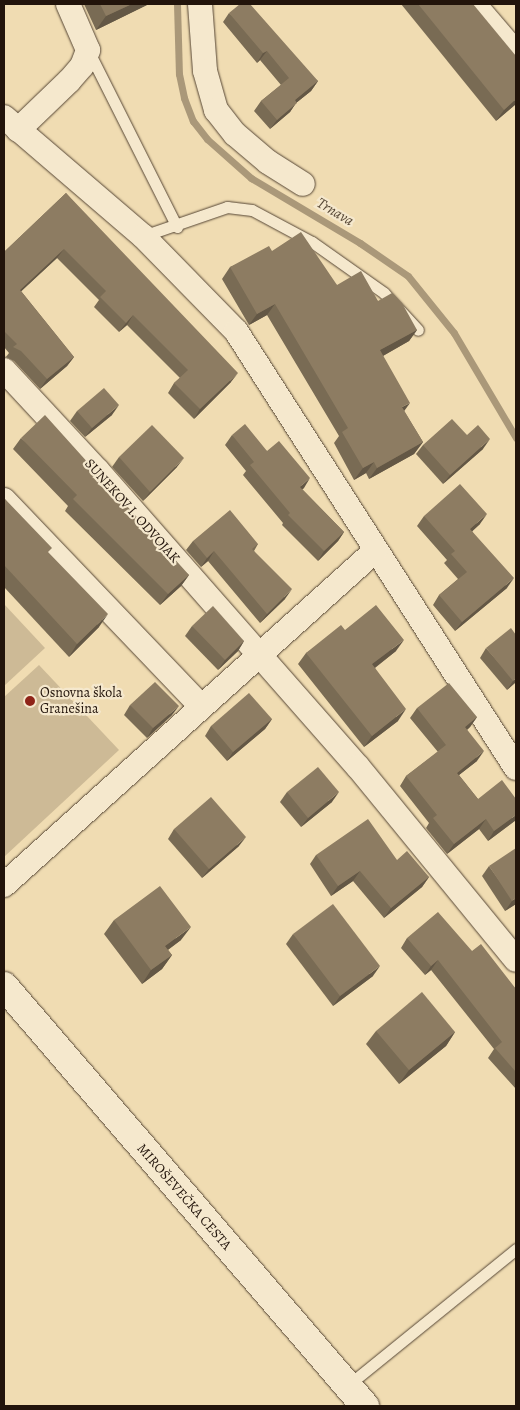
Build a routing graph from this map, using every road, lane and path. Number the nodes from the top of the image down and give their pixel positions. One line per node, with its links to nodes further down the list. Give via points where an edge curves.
1 (68, 4): 4 (street)
2 (200, 4): 7 (street, via 205,71 216,110 235,134 268,162)
3 (474, 4): 5 (street)
4 (88, 50): 6 (street, via 82,66 69,81); 8 (lane)
5 (516, 53)
6 (11, 124): 9 (street)
7 (303, 184)
8 (177, 227): 9 (lane); 10 (lane, via 227,207 252,210 312,242 384,293)
9 (143, 236): 13 (street, via 236,331)
10 (418, 330)
11 (4, 370): 14 (street, SUNEKOV I. ODVOJAK)
12 (4, 500): 15 (street)
13 (375, 551): 14 (street); 16 (street)
14 (259, 654): 15 (street); 18 (street, SUNEKOV I. ODVOJAK, via 358,767)
15 (202, 707): 17 (street)
16 (516, 768)
17 (4, 885)
18 (516, 960)
19 (4, 986): 21 (main road, MIROŠEVEČKA CESTA)
20 (516, 1249): 21 (lane)
21 (346, 1386): 22 (main road, MIROŠEVEČKA CESTA)
22 (366, 1406)

